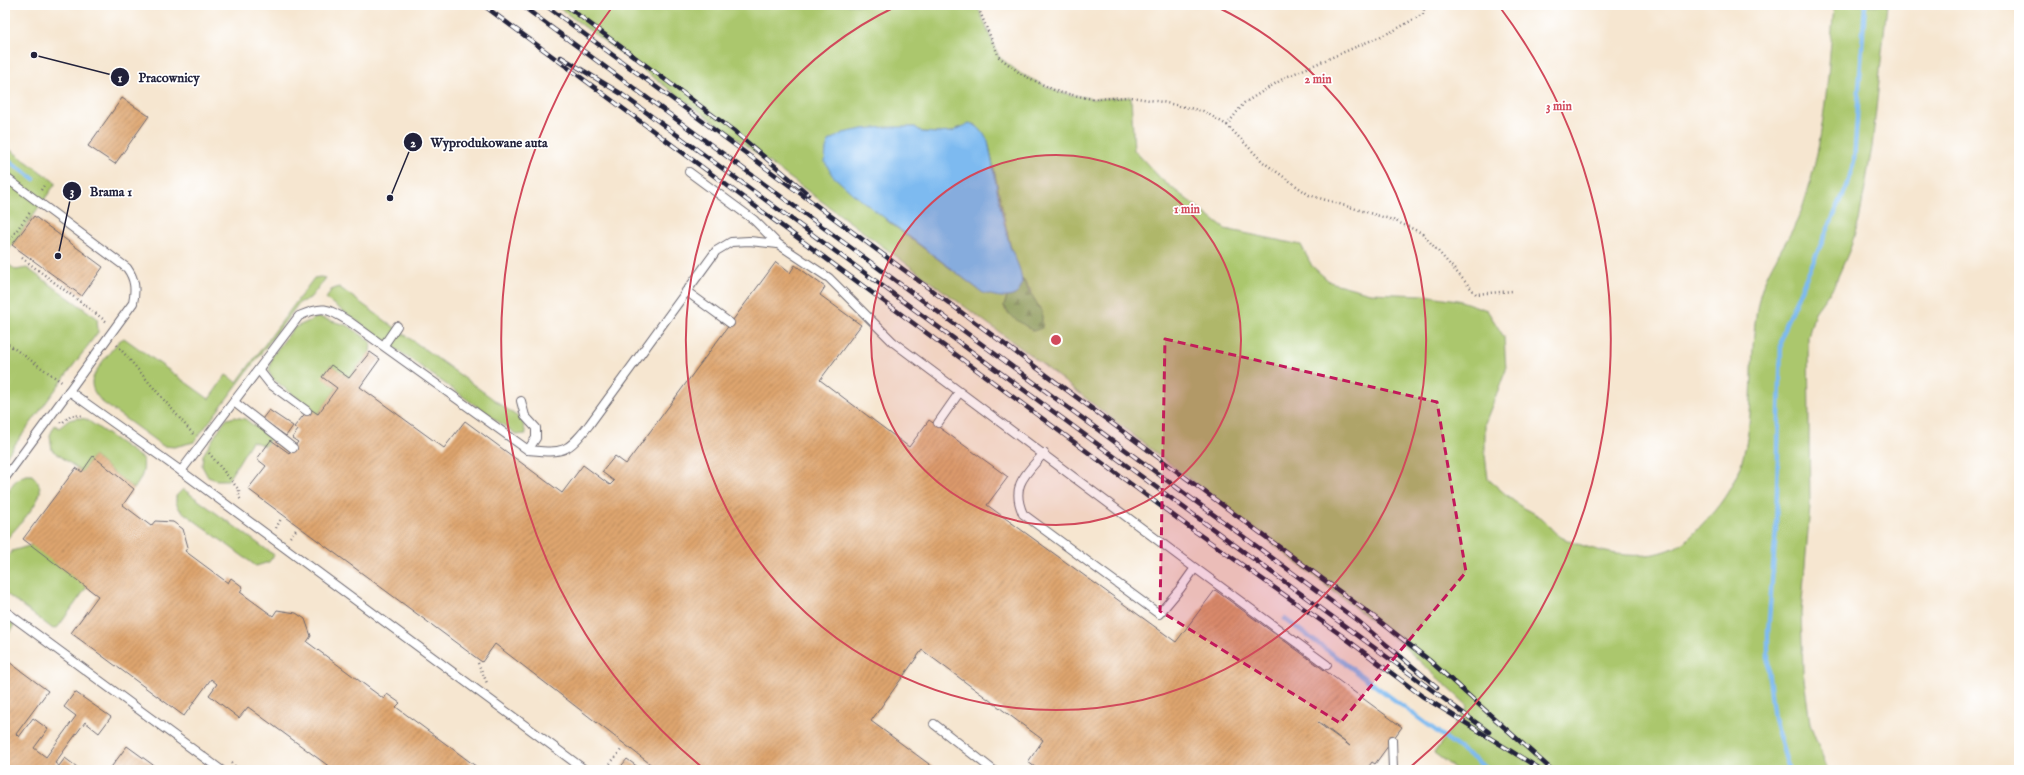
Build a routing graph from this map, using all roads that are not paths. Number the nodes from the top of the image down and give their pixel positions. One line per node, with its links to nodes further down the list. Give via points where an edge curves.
1 (689, 172): 3 (lane, via 754,220)
2 (5, 177): 9 (lane, via 127,268 132,275 135,294 133,303)
3 (778, 244): 4 (lane, via 731,242 716,251); 10 (lane, via 829,278 893,342)
4 (686, 291): 5 (lane); 16 (lane, via 577,440 567,449 549,452)
5 (730, 323)
6 (397, 326): 7 (lane)
7 (384, 345): 8 (lane, via 330,310 315,309 299,316); 16 (lane)
8 (259, 370): 12 (lane); 13 (lane, via 270,384)
9 (69, 391): 18 (lane); 19 (lane)
10 (959, 393): 14 (lane); 17 (lane)
11 (521, 401): 16 (lane, via 525,416 536,428 536,438)
12 (234, 402): 15 (lane); 18 (lane)
13 (306, 410)
14 (938, 423)
15 (293, 448)
16 (528, 450)
17 (1044, 453): 20 (lane); 20 (lane, via 1021,480 1018,502 1023,514 1159,614)
18 (181, 471): 26 (lane)
19 (5, 478)
20 (1195, 568): 22 (lane)
21 (5, 610): 25 (lane)
22 (1327, 664)
23 (934, 724): 27 (lane)
24 (1392, 740): 28 (lane)
25 (221, 770)
26 (585, 770)
27 (993, 770)
28 (1393, 770)

